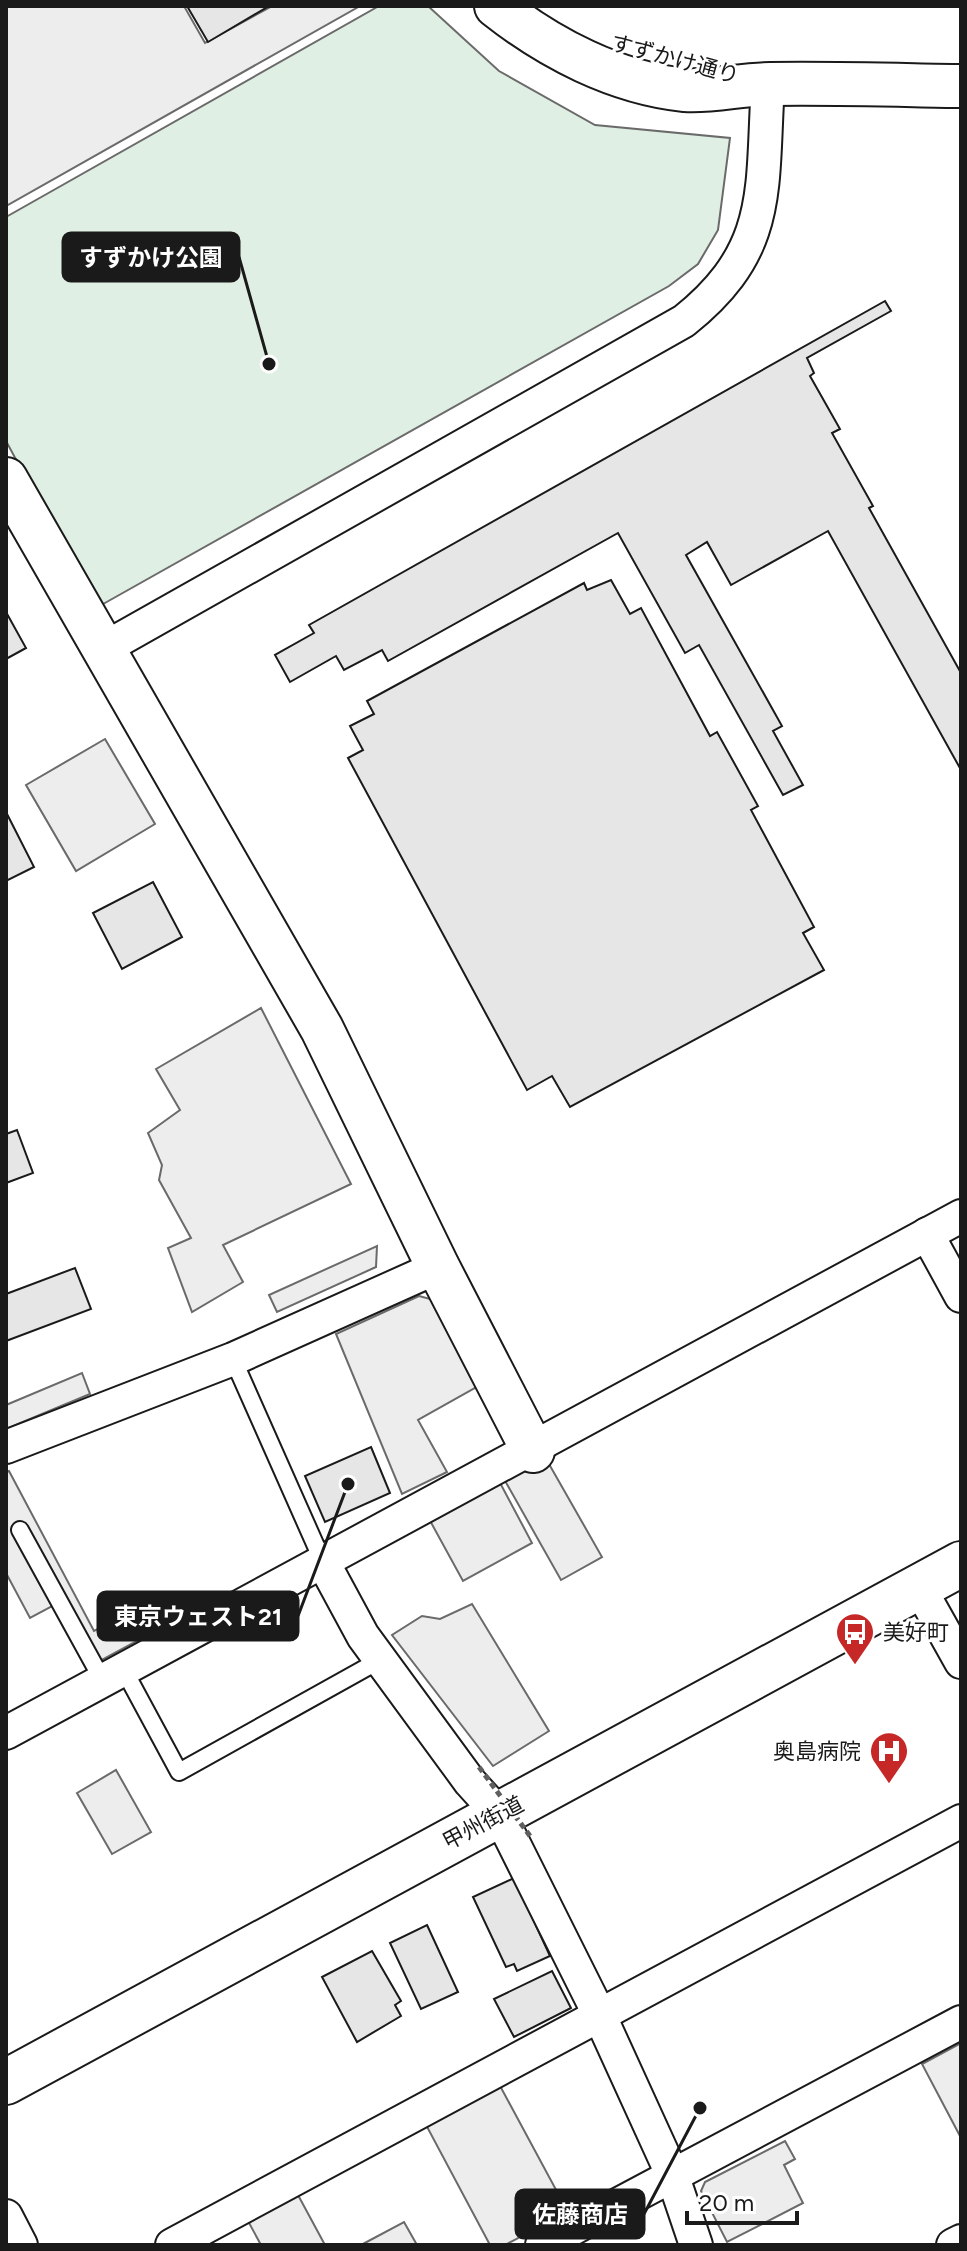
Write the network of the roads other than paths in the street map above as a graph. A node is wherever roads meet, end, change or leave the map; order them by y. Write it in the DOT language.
graph roads {
  1 [pos="496,6"];
  2 [pos="542,6"];
  3 [pos="768,84"];
  4 [pos="961,86"];
  5 [pos="6,479"];
  6 [pos="103,649"];
  7 [pos="961,1216"];
  8 [pos="927,1234"];
  9 [pos="438,1267"];
  10 [pos="961,1296"];
  11 [pos="233,1359"];
  12 [pos="6,1447"];
  13 [pos="533,1451"];
  14 [pos="20,1530"];
  15 [pos="323,1562"];
  16 [pos="961,1564"];
  17 [pos="919,1587"];
  18 [pos="380,1660"];
  19 [pos="961,1662"];
  20 [pos="113,1676"];
  21 [pos="6,1733"];
  22 [pos="961,1821"];
  23 [pos="514,1825"];
  24 [pos="599,2014"];
  25 [pos="961,2022"];
  26 [pos="6,2082"];
  27 [pos="672,2174"];
  28 [pos="6,2216"];
  29 [pos="961,2241"];
  30 [pos="21,2245"];
  31 [pos="172,2245"];
  32 [pos="542,2245"];
  33 [pos="696,2245"];
  34 [pos="953,2245"];
  1 -- 3 [label="street, すずかけ通り"];
  2 -- 3 [label="street, すずかけ通り"];
  3 -- 4 [label="street, すずかけ通り"];
  3 -- 6 [label="street"];
  5 -- 6 [label="street"];
  6 -- 9 [label="street"];
  7 -- 8 [label="street"];
  8 -- 10 [label="street"];
  8 -- 13 [label="street"];
  9 -- 11 [label="street"];
  9 -- 13 [label="street"];
  11 -- 12 [label="street"];
  11 -- 15 [label="lane"];
  13 -- 15 [label="street"];
  14 -- 20 [label="lane"];
  15 -- 18 [label="street"];
  15 -- 20 [label="street"];
  16 -- 17 [label="highway, 甲州街道"];
  17 -- 19 [label="street"];
  17 -- 23 [label="highway, 甲州街道"];
  18 -- 20 [label="lane"];
  18 -- 23 [label="street"];
  20 -- 21 [label="street"];
  22 -- 24 [label="street"];
  23 -- 24 [label="street"];
  23 -- 26 [label="highway, 甲州街道"];
  24 -- 27 [label="street"];
  24 -- 31 [label="street"];
  25 -- 27 [label="street"];
  27 -- 32 [label="street"];
  27 -- 33 [label="street"];
  28 -- 30 [label="street"];
  29 -- 34 [label="street"];
}
